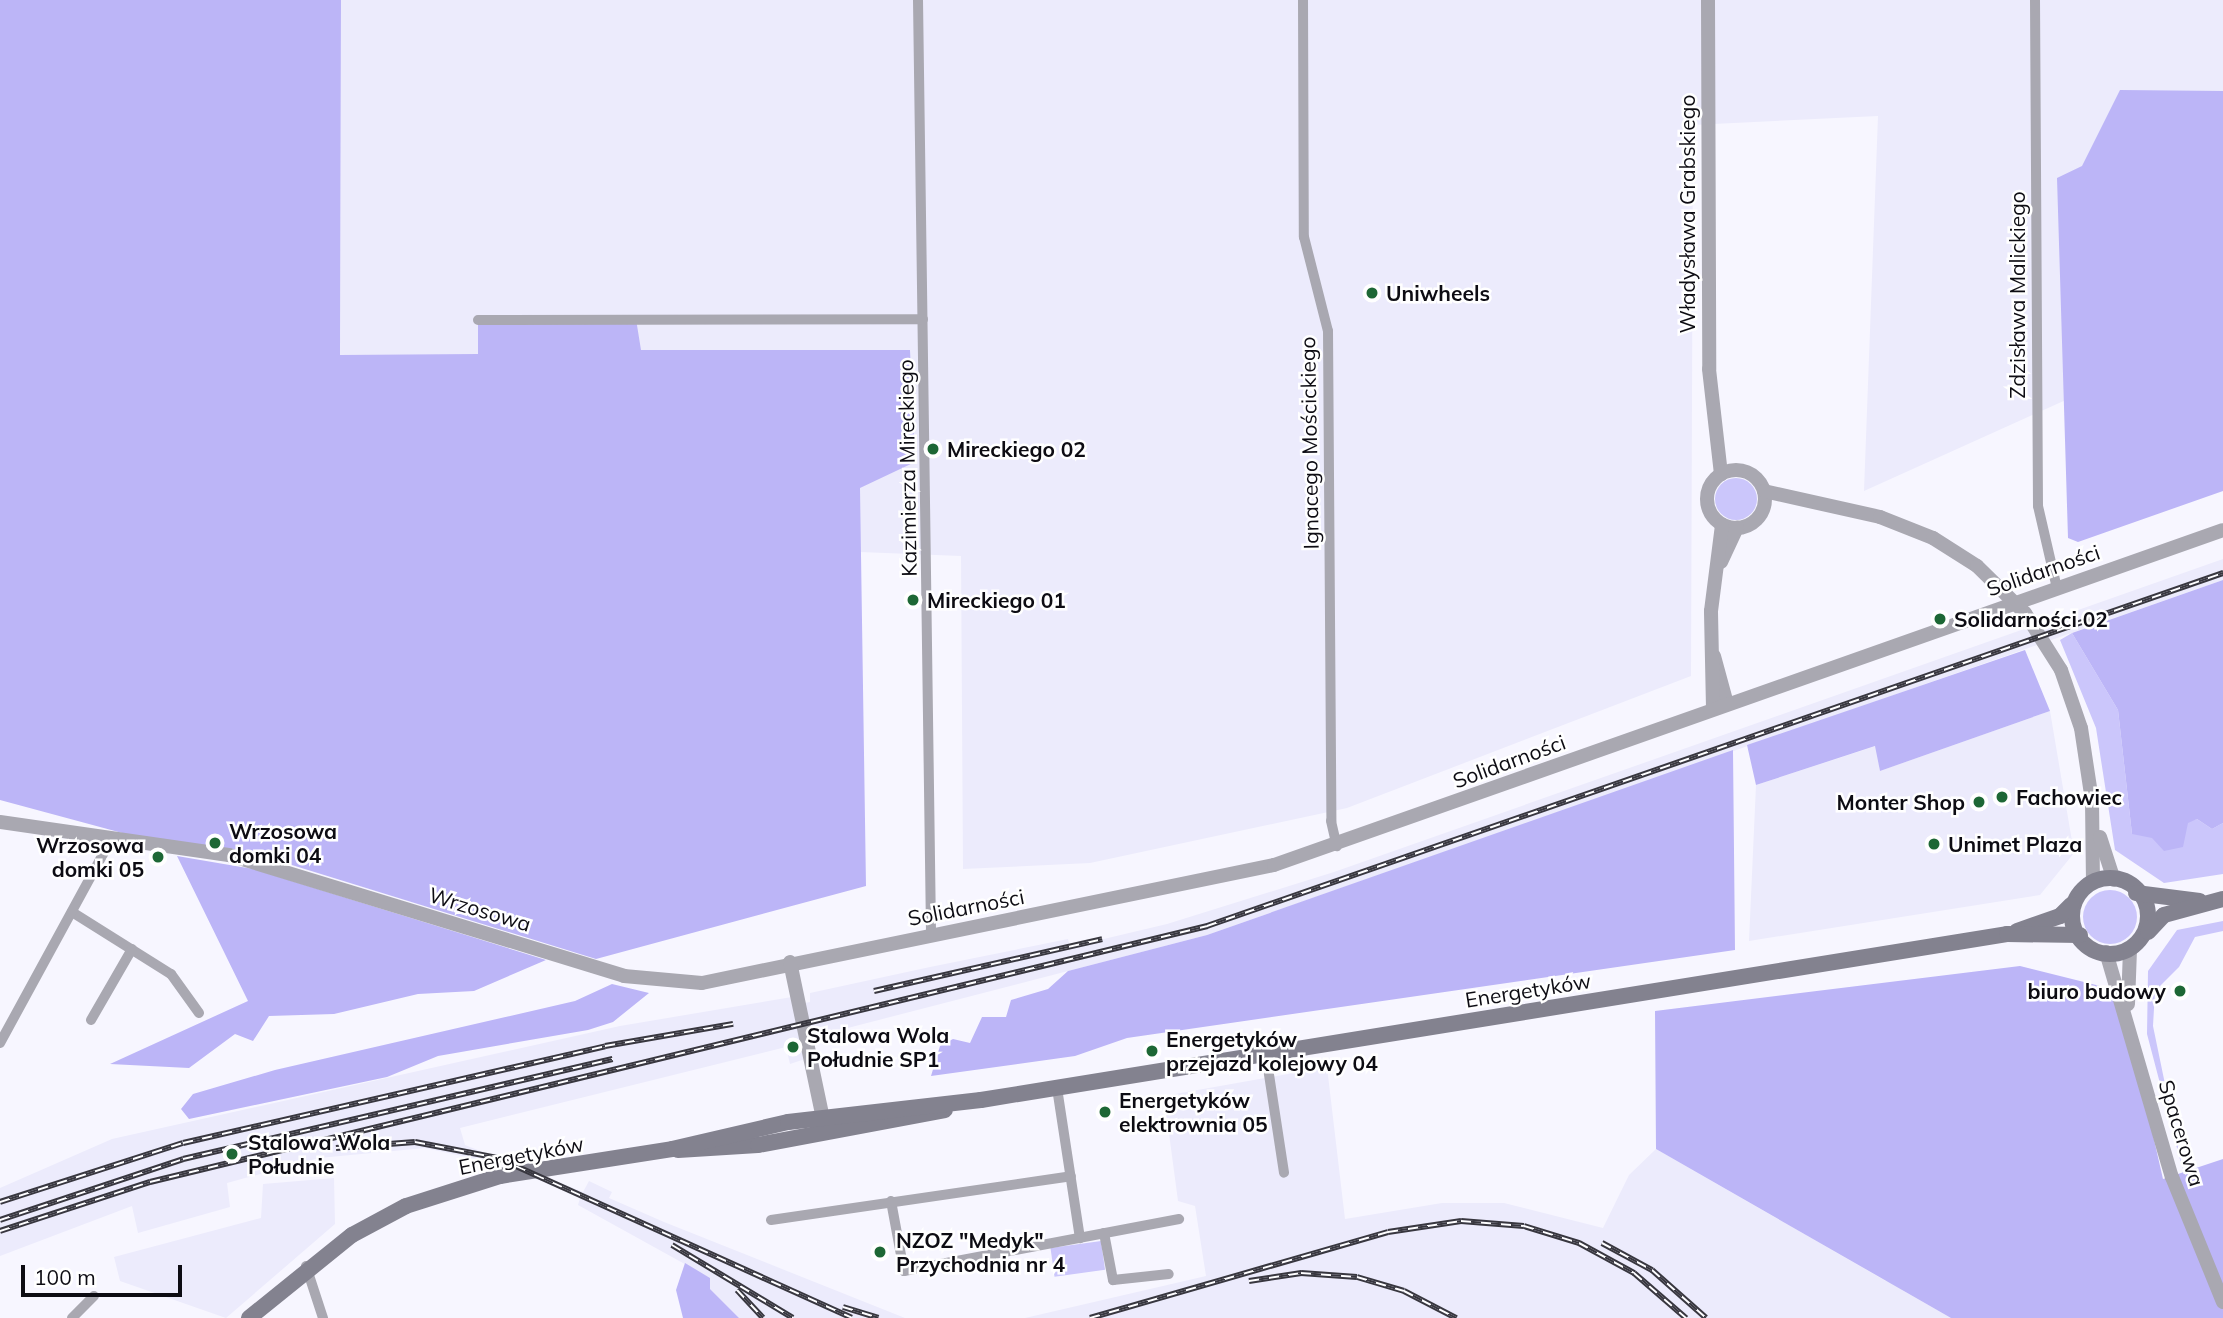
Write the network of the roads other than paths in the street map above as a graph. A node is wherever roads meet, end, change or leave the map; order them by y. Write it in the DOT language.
graph roads {
  1 [pos="918,0"];
  2 [pos="1303,0"];
  3 [pos="1707,0"];
  4 [pos="2035,0"];
  5 [pos="923,319"];
  6 [pos="478,320"];
  7 [pos="1718,428"];
  8 [pos="1735,470"];
  9 [pos="1721,474"];
  10 [pos="1765,491"];
  11 [pos="1821,506"];
  12 [pos="1764,507"];
  13 [pos="1722,525"];
  14 [pos="1737,528"];
  15 [pos="2223,530"];
  16 [pos="1716,572"];
  17 [pos="2057,588"];
  18 [pos="1720,706"];
  19 [pos="2092,801"];
  20 [pos="0,822"];
  21 [pos="112,838"];
  22 [pos="1337,846"];
  23 [pos="2114,880"];
  24 [pos="2093,881"];
  25 [pos="2136,893"];
  26 [pos="2216,900"];
  27 [pos="2071,905"];
  28 [pos="72,912"];
  29 [pos="2148,932"];
  30 [pos="2007,934"];
  31 [pos="931,935"];
  32 [pos="2080,935"];
  33 [pos="132,948"];
  34 [pos="2130,950"];
  35 [pos="2106,952"];
  36 [pos="790,962"];
  37 [pos="2127,1012"];
  38 [pos="199,1013"];
  39 [pos="91,1020"];
  40 [pos="0,1043"];
  41 [pos="1266,1055"];
  42 [pos="1057,1088"];
  43 [pos="981,1100"];
  44 [pos="823,1118"];
  45 [pos="859,1129"];
  46 [pos="779,1142"];
  47 [pos="672,1149"];
  48 [pos="1284,1173"];
  49 [pos="1071,1176"];
  50 [pos="891,1201"];
  51 [pos="1179,1219"];
  52 [pos="771,1220"];
  53 [pos="1104,1233"];
  54 [pos="1080,1238"];
  55 [pos="306,1266"];
  56 [pos="1170,1274"];
  57 [pos="94,1296"];
  58 [pos="2223,1302"];
  59 [pos="72,1318"];
  60 [pos="249,1318"];
  61 [pos="323,1318"];
  1 -- 5 [label="street, Kazimierza Mireckiego"];
  2 -- 22 [label="street, Ignacego Mościckiego"];
  3 -- 7 [label="street, Władysława Grabskiego"];
  4 -- 17 [label="street, Zdzisława Malickiego"];
  5 -- 6 [label="street"];
  5 -- 31 [label="street, Kazimierza Mireckiego"];
  7 -- 8 [label="street, Władysława Grabskiego"];
  7 -- 9 [label="street, Władysława Grabskiego"];
  8 -- 9 [label="street"];
  8 -- 10 [label="street"];
  9 -- 13 [label="street"];
  10 -- 11 [label="street"];
  10 -- 12 [label="street"];
  11 -- 12 [label="street"];
  11 -- 19 [label="street"];
  12 -- 14 [label="street"];
  13 -- 14 [label="street"];
  13 -- 16 [label="street"];
  14 -- 16 [label="street"];
  15 -- 17 [label="street, Solidarności"];
  16 -- 18 [label="street"];
  17 -- 18 [label="street, Solidarności"];
  18 -- 22 [label="street, Solidarności"];
  19 -- 23 [label="street"];
  19 -- 24 [label="street"];
  20 -- 21 [label="street, Wrzosowa"];
  21 -- 28 [label="street"];
  21 -- 36 [label="street, Wrzosowa"];
  22 -- 31 [label="street, Solidarności"];
  23 -- 24 [label="main road"];
  23 -- 25 [label="main road"];
  24 -- 27 [label="main road"];
  25 -- 26 [label="main road"];
  25 -- 29 [label="main road"];
  26 -- 29 [label="main road"];
  27 -- 30 [label="main road, Energetyków"];
  27 -- 32 [label="main road"];
  28 -- 33 [label="street"];
  28 -- 40 [label="street"];
  29 -- 34 [label="main road"];
  30 -- 32 [label="main road, Energetyków"];
  30 -- 41 [label="main road, Energetyków"];
  31 -- 36 [label="street, Solidarności"];
  32 -- 35 [label="main road"];
  33 -- 38 [label="street"];
  33 -- 39 [label="street"];
  34 -- 35 [label="main road"];
  34 -- 37 [label="street, Spacerowa"];
  35 -- 37 [label="street, Spacerowa"];
  36 -- 44 [label="street"];
  37 -- 58 [label="street, Spacerowa"];
  41 -- 42 [label="main road, Energetyków"];
  41 -- 48 [label="street"];
  42 -- 43 [label="main road, Energetyków"];
  42 -- 49 [label="street"];
  43 -- 44 [label="main road, Energetyków"];
  43 -- 45 [label="main road, Energetyków"];
  44 -- 45 [label="street"];
  44 -- 46 [label="street"];
  44 -- 47 [label="main road, Energetyków"];
  45 -- 46 [label="main road, Energetyków"];
  46 -- 47 [label="main road, Energetyków"];
  47 -- 55 [label="main road, Energetyków"];
  49 -- 50 [label="street"];
  49 -- 54 [label="street"];
  50 -- 52 [label="street"];
  50 -- 54 [label="street"];
  51 -- 53 [label="street"];
  53 -- 54 [label="street"];
  53 -- 56 [label="street"];
  55 -- 60 [label="main road, Energetyków"];
  55 -- 61 [label="street"];
  57 -- 59 [label="street"];
}
